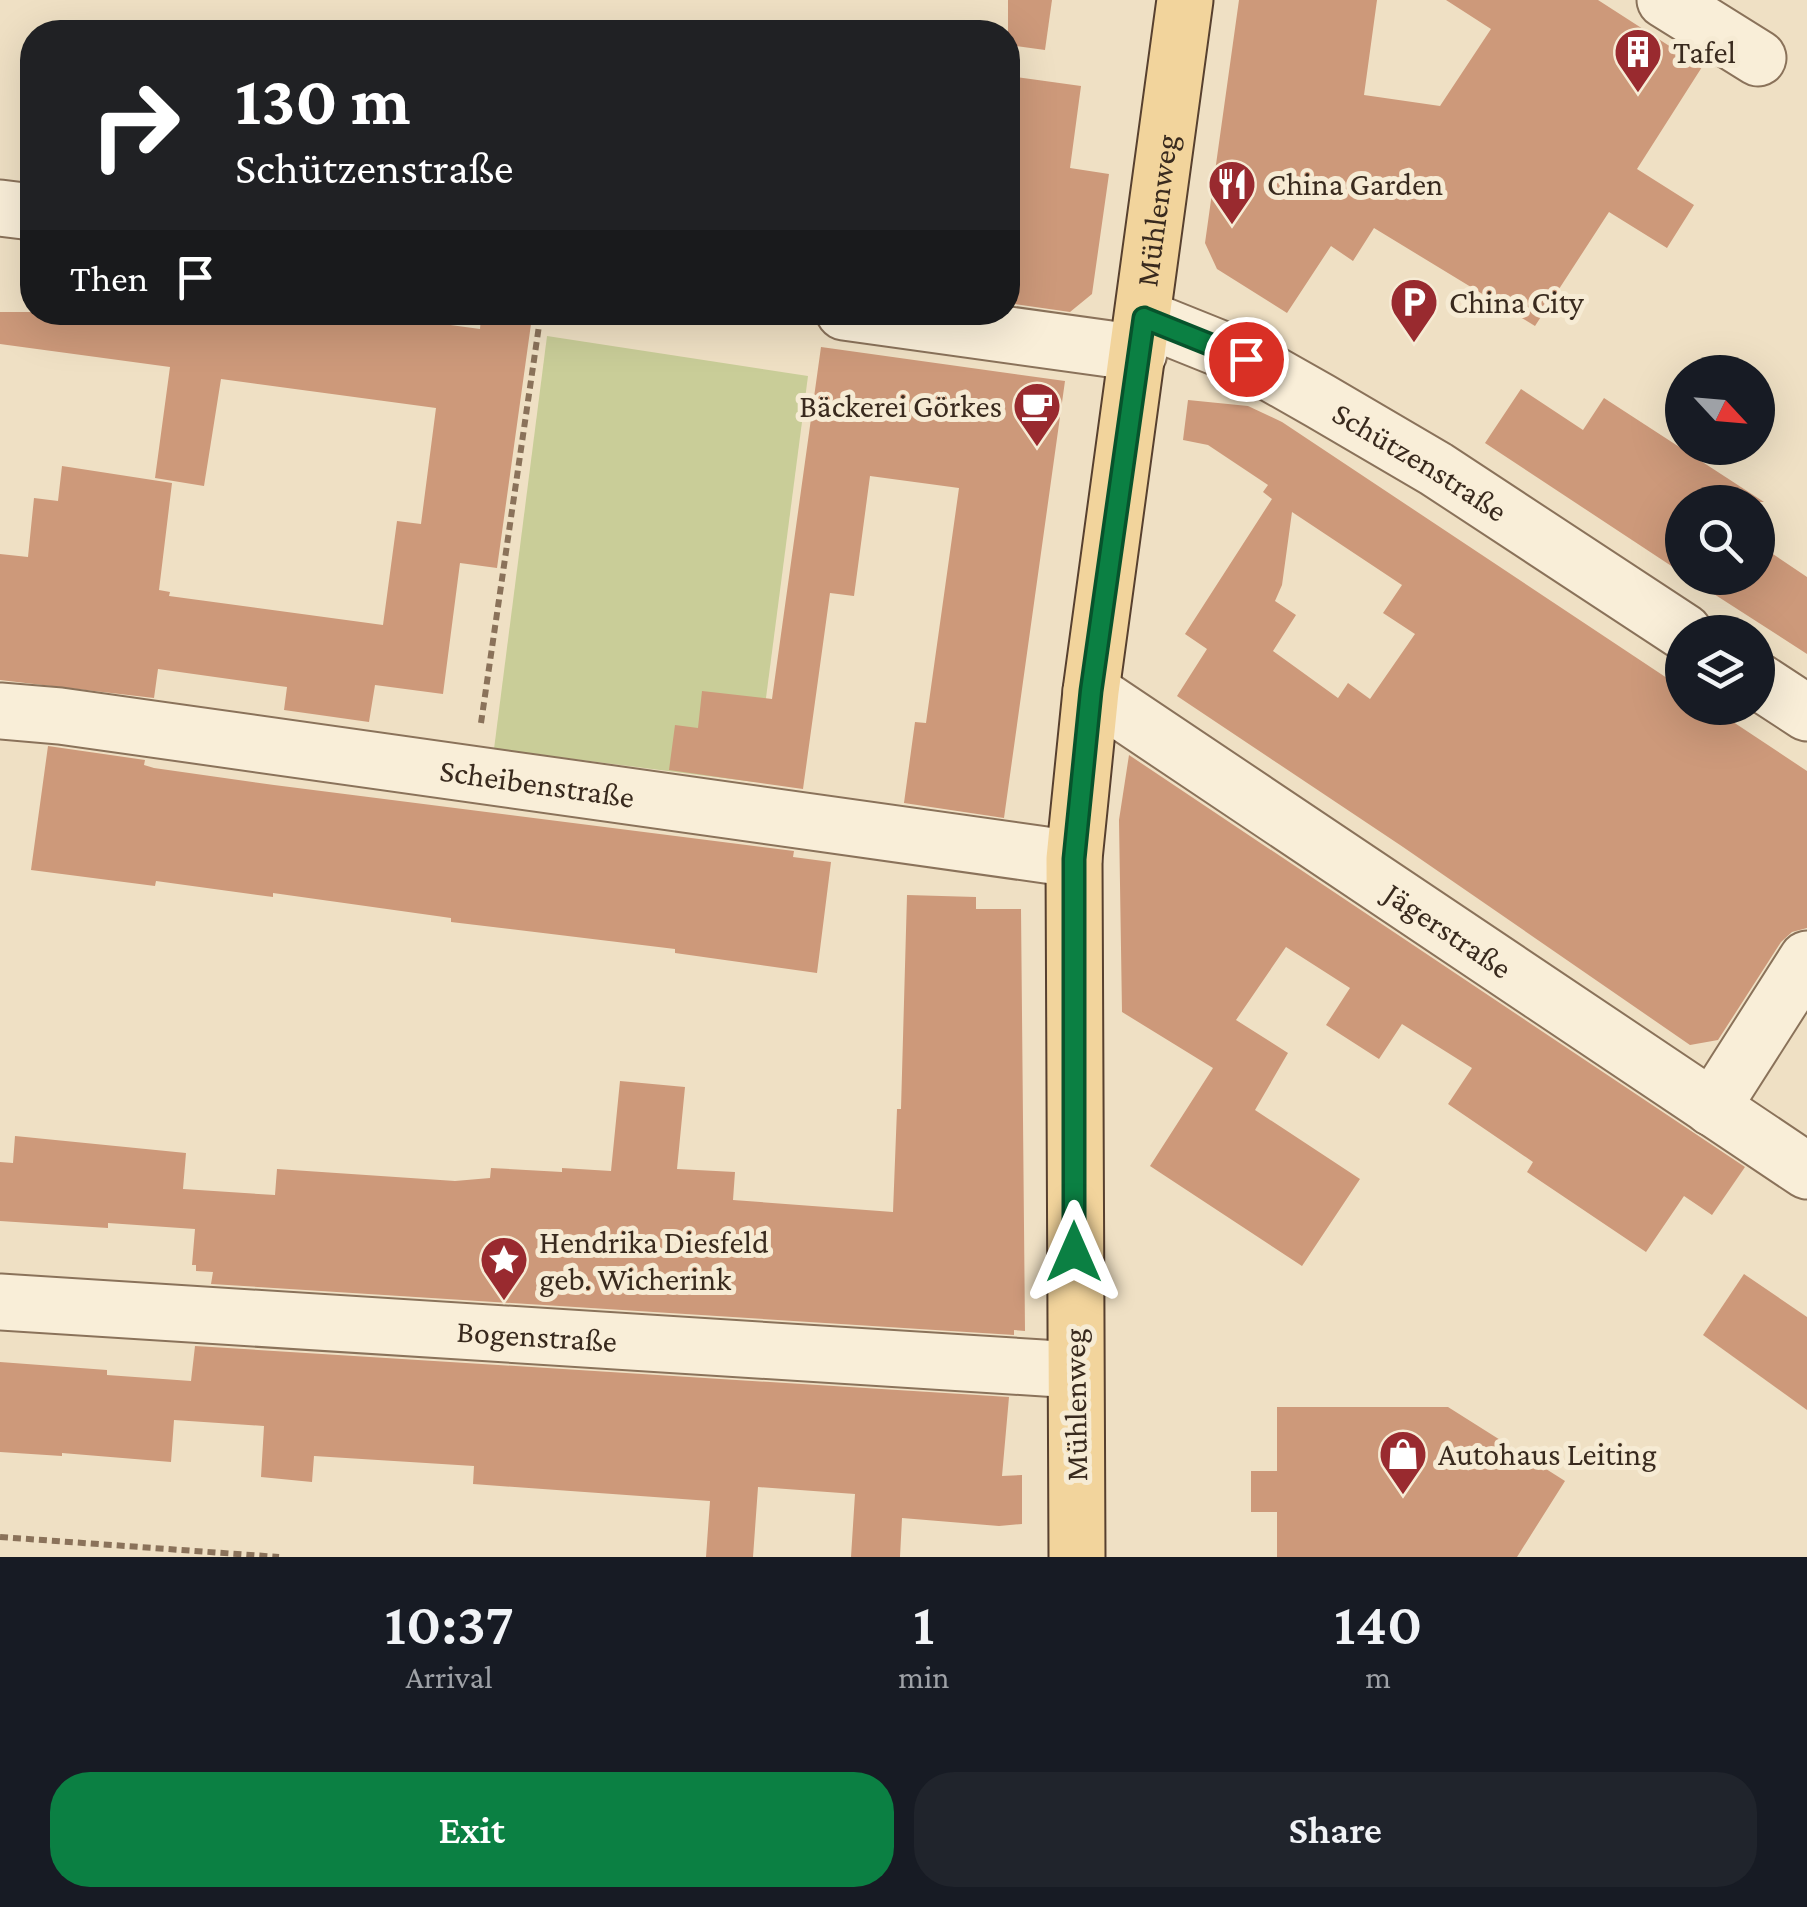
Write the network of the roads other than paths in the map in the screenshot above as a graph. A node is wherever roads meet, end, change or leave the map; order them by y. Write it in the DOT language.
graph roads {
  1 [pos="1185,0"];
  2 [pos="1665,0"];
  3 [pos="1758,58"];
  4 [pos="1012,325"];
  5 [pos="1141,335"];
  6 [pos="1665,620"];
  7 [pos="1091,691"];
  8 [pos="1775,691"];
  9 [pos="0,711"];
  10 [pos="1807,713"];
  11 [pos="1074,859"];
  12 [pos="1807,959"];
  13 [pos="1712,1108"];
  14 [pos="1807,1170"];
  15 [pos="0,1302"];
  16 [pos="1074,1370"];
  17 [pos="1077,1557"];
  1 -- 5 [label="main road, Mühlenweg"];
  2 -- 3 [label="street"];
  4 -- 5 [label="street, Schützenstraße"];
  5 -- 6 [label="street, Schützenstraße"];
  5 -- 7 [label="main road, Mühlenweg"];
  7 -- 11 [label="main road, Mühlenweg"];
  7 -- 13 [label="street, Jägerstraße"];
  8 -- 10 [label="street"];
  9 -- 11 [label="street, Scheibenstraße"];
  11 -- 16 [label="main road, Mühlenweg"];
  12 -- 13 [label="street"];
  13 -- 14 [label="street, Jägerstraße"];
  15 -- 16 [label="street, Bogenstraße"];
  16 -- 17 [label="main road, Mühlenweg"];
}
